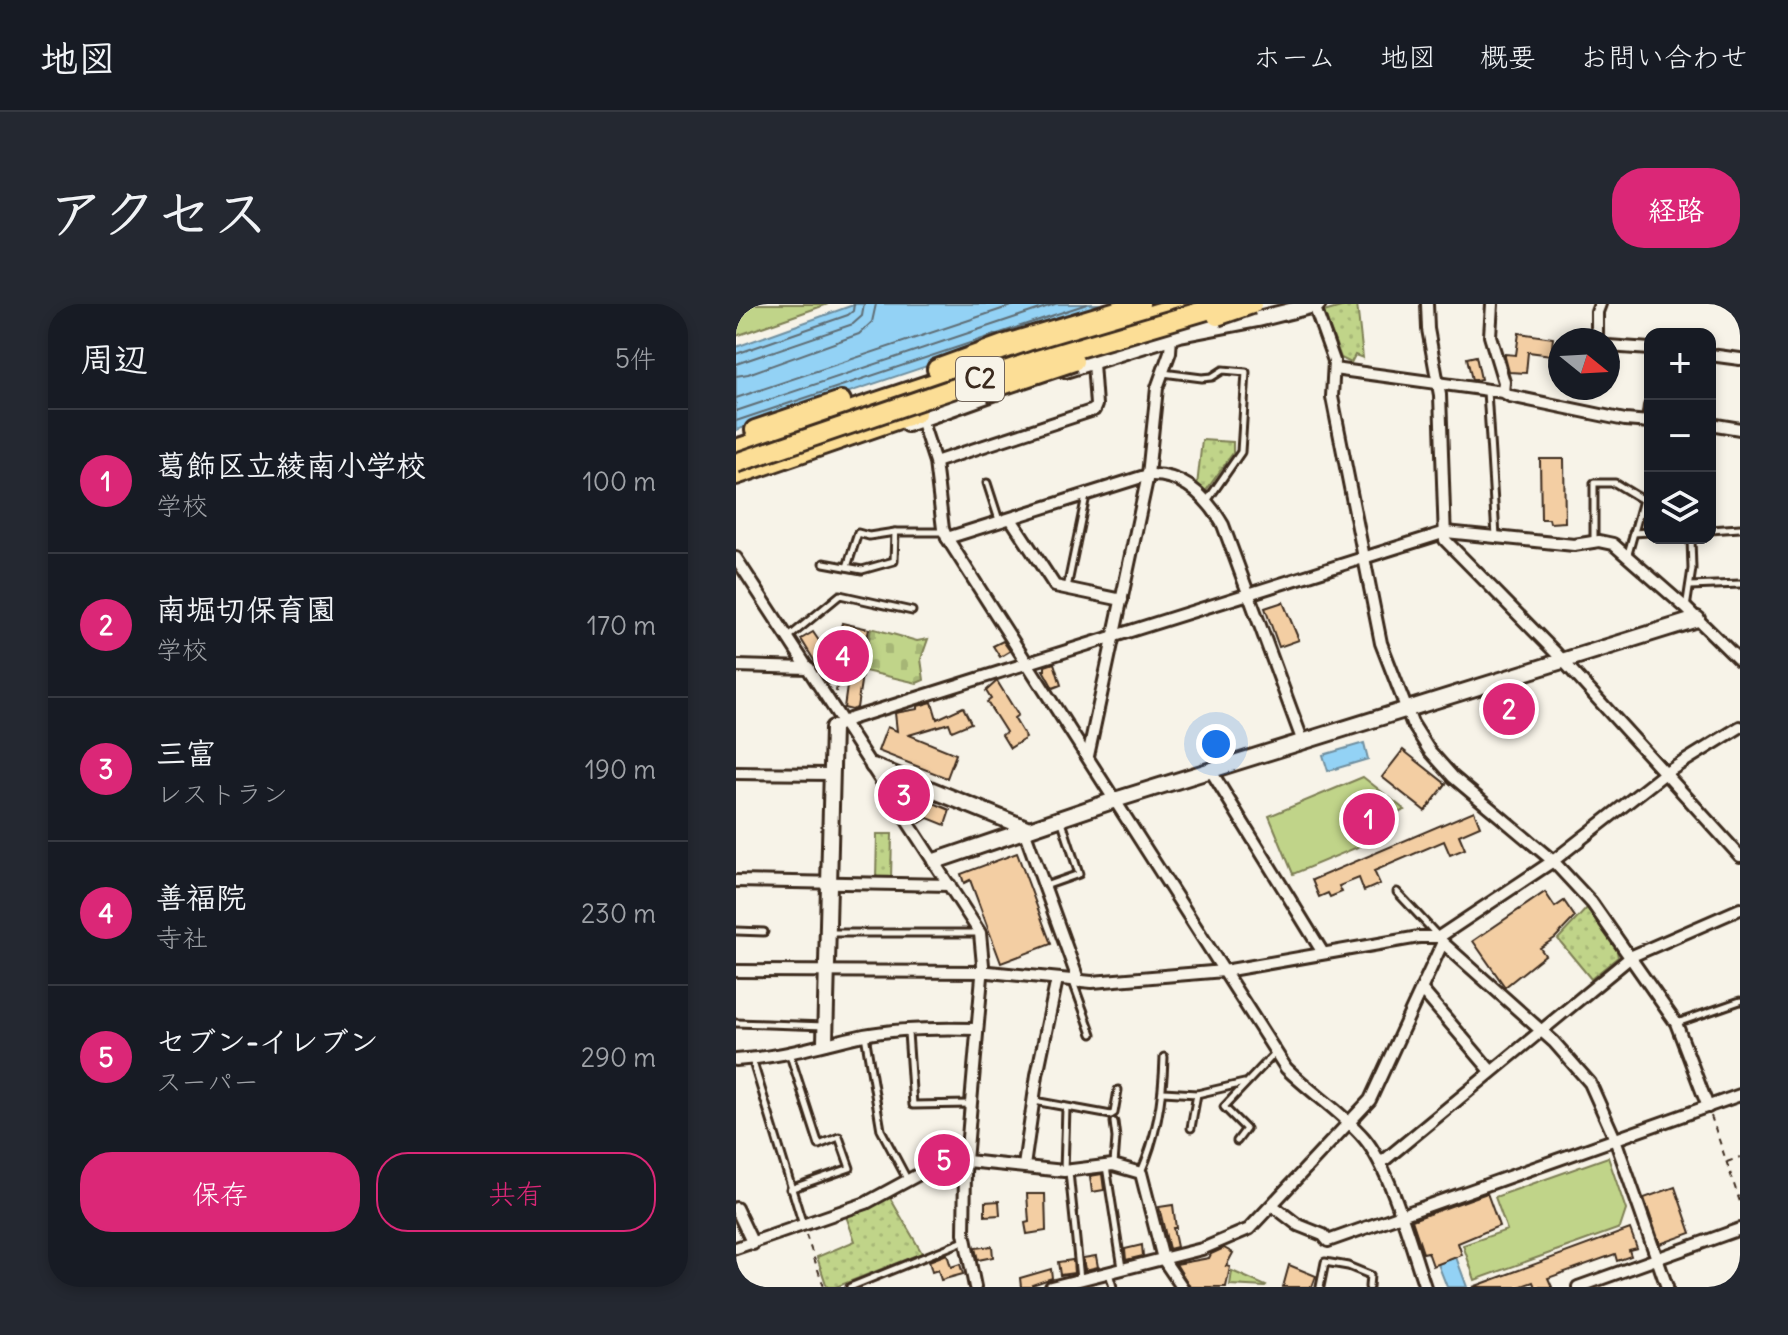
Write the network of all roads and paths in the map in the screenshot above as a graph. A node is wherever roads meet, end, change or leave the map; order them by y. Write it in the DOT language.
graph roads {
  1 [pos="752,304"];
  2 [pos="1140,304"];
  3 [pos="1186,304"];
  4 [pos="1227,304"];
  5 [pos="1252,304"];
  6 [pos="1316,304"];
  7 [pos="1427,304"];
  8 [pos="1492,304"];
  9 [pos="1600,304"];
  10 [pos="736,310"];
  11 [pos="1597,328"];
  12 [pos="1171,337"];
  13 [pos="1620,347"];
  14 [pos="1644,349"];
  15 [pos="1716,356"];
  16 [pos="1740,359"];
  17 [pos="1093,363"];
  18 [pos="1334,369"];
  19 [pos="1162,373"];
  20 [pos="1033,379"];
  21 [pos="1439,385"];
  22 [pos="1487,390"];
  23 [pos="1503,392"];
  24 [pos="921,419"];
  25 [pos="1644,422"];
  26 [pos="1716,425"];
  27 [pos="1740,429"];
  28 [pos="736,437"];
  29 [pos="736,449"];
  30 [pos="736,461"];
  31 [pos="935,462"];
  32 [pos="736,475"];
  33 [pos="1148,475"];
  34 [pos="736,483"];
  35 [pos="987,483"];
  36 [pos="1087,495"];
  37 [pos="1643,500"];
  38 [pos="1207,501"];
  39 [pos="1011,519"];
  40 [pos="999,521"];
  41 [pos="1740,528"];
  42 [pos="1716,530"];
  43 [pos="895,532"];
  44 [pos="1446,532"];
  45 [pos="1644,532"];
  46 [pos="1633,533"];
  47 [pos="946,535"];
  48 [pos="1496,536"];
  49 [pos="1594,542"];
  50 [pos="1691,544"];
  51 [pos="1627,555"];
  52 [pos="1366,557"];
  53 [pos="736,558"];
  54 [pos="824,563"];
  55 [pos="847,567"];
  56 [pos="1740,584"];
  57 [pos="1690,586"];
  58 [pos="1067,589"];
  59 [pos="1247,596"];
  60 [pos="1122,600"];
  61 [pos="912,611"];
  62 [pos="1692,614"];
  63 [pos="1114,636"];
  64 [pos="789,637"];
  65 [pos="1563,661"];
  66 [pos="1740,661"];
  67 [pos="1027,665"];
  68 [pos="736,666"];
  69 [pos="809,668"];
  70 [pos="839,669"];
  71 [pos="836,697"];
  72 [pos="1406,710"];
  73 [pos="838,724"];
  74 [pos="1740,727"];
  75 [pos="1303,742"];
  76 [pos="1088,756"];
  77 [pos="873,766"];
  78 [pos="1211,771"];
  79 [pos="736,773"];
  80 [pos="831,774"];
  81 [pos="1664,774"];
  82 [pos="1115,800"];
  83 [pos="1061,818"];
  84 [pos="1026,829"];
  85 [pos="1739,854"];
  86 [pos="935,861"];
  87 [pos="1553,861"];
  88 [pos="736,881"];
  89 [pos="829,883"];
  90 [pos="950,885"];
  91 [pos="1045,887"];
  92 [pos="1397,892"];
  93 [pos="1740,909"];
  94 [pos="736,931"];
  95 [pos="764,932"];
  96 [pos="827,933"];
  97 [pos="980,933"];
  98 [pos="1441,940"];
  99 [pos="1323,953"];
  100 [pos="1632,956"];
  101 [pos="736,971"];
  102 [pos="1224,971"];
  103 [pos="827,973"];
  104 [pos="982,973"];
  105 [pos="1057,979"];
  106 [pos="1076,982"];
  107 [pos="1422,990"];
  108 [pos="1740,1001"];
  109 [pos="736,1023"];
  110 [pos="1676,1023"];
  111 [pos="826,1026"];
  112 [pos="976,1029"];
  113 [pos="1540,1030"];
  114 [pos="908,1031"];
  115 [pos="1092,1034"];
  116 [pos="865,1035"];
  117 [pos="825,1043"];
  118 [pos="1276,1052"];
  119 [pos="790,1055"];
  120 [pos="1164,1057"];
  121 [pos="752,1059"];
  122 [pos="736,1060"];
  123 [pos="1491,1071"];
  124 [pos="1247,1083"];
  125 [pos="1118,1090"];
  126 [pos="1163,1092"];
  127 [pos="1197,1094"];
  128 [pos="1740,1095"];
  129 [pos="1034,1101"];
  130 [pos="971,1104"];
  131 [pos="1708,1107"];
  132 [pos="1066,1108"];
  133 [pos="1114,1122"];
  134 [pos="1349,1122"];
  135 [pos="1191,1128"];
  136 [pos="1615,1139"];
  137 [pos="1237,1141"];
  138 [pos="1740,1157"];
  139 [pos="1725,1162"];
  140 [pos="1381,1163"];
  141 [pos="966,1166"];
  142 [pos="1024,1166"];
  143 [pos="1110,1166"];
  144 [pos="1066,1171"];
  145 [pos="1141,1173"];
  146 [pos="908,1180"];
  147 [pos="790,1189"];
  148 [pos="1740,1202"];
  149 [pos="1272,1205"];
  150 [pos="736,1208"];
  151 [pos="1400,1216"];
  152 [pos="804,1226"];
  153 [pos="1740,1229"];
  154 [pos="964,1241"];
  155 [pos="753,1244"];
  156 [pos="736,1248"];
  157 [pos="1163,1259"];
  158 [pos="1657,1259"];
  159 [pos="1122,1268"];
  160 [pos="1109,1272"];
  161 [pos="1080,1279"];
  162 [pos="824,1287"];
  163 [pos="850,1287"];
  164 [pos="975,1287"];
  165 [pos="1051,1287"];
  166 [pos="1113,1287"];
  167 [pos="1182,1287"];
  168 [pos="1320,1287"];
  169 [pos="1369,1287"];
  170 [pos="1425,1287"];
  171 [pos="1578,1287"];
  172 [pos="1667,1287"];
  1 -- 10 [label="path"];
  2 -- 28 [label="highway, C2"];
  3 -- 29 [label="highway"];
  4 -- 30 [label="highway, C2, bridge"];
  5 -- 32 [label="highway, bridge"];
  6 -- 12 [label="street"];
  6 -- 18 [label="street"];
  7 -- 21 [label="street"];
  8 -- 23 [label="street"];
  9 -- 11 [label="street"];
  12 -- 17 [label="street"];
  12 -- 19 [label="street"];
  13 -- 14 [label="street"];
  15 -- 16 [label="street"];
  17 -- 20 [label="street"];
  17 -- 31 [label="street"];
  18 -- 21 [label="street"];
  18 -- 52 [label="street"];
  19 -- 33 [label="street"];
  19 -- 38 [label="lane"];
  20 -- 24 [label="street"];
  20 -- 30 [label="street"];
  21 -- 22 [label="street"];
  21 -- 44 [label="street"];
  22 -- 23 [label="street"];
  22 -- 48 [label="lane"];
  23 -- 25 [label="street"];
  24 -- 31 [label="street"];
  24 -- 34 [label="street"];
  26 -- 27 [label="street"];
  31 -- 47 [label="street"];
  33 -- 36 [label="street"];
  33 -- 38 [label="street"];
  33 -- 60 [label="street"];
  35 -- 40 [label="lane"];
  36 -- 39 [label="street"];
  36 -- 58 [label="lane"];
  37 -- 46 [label="lane"];
  37 -- 49 [label="lane"];
  38 -- 59 [label="street"];
  39 -- 40 [label="street"];
  39 -- 58 [label="street"];
  40 -- 47 [label="street"];
  41 -- 42 [label="lane"];
  43 -- 47 [label="lane"];
  43 -- 55 [label="lane"];
  43 -- 55 [label="lane"];
  44 -- 48 [label="street"];
  44 -- 52 [label="street"];
  44 -- 65 [label="street"];
  45 -- 46 [label="lane"];
  46 -- 51 [label="lane"];
  47 -- 67 [label="street"];
  48 -- 49 [label="street"];
  49 -- 51 [label="street"];
  50 -- 57 [label="lane"];
  51 -- 62 [label="street"];
  52 -- 59 [label="street"];
  52 -- 72 [label="street"];
  53 -- 64 [label="street"];
  54 -- 55 [label="lane"];
  56 -- 57 [label="lane"];
  57 -- 62 [label="lane"];
  58 -- 60 [label="street"];
  59 -- 63 [label="street"];
  59 -- 75 [label="street"];
  60 -- 63 [label="street"];
  61 -- 64 [label="lane"];
  62 -- 65 [label="street"];
  62 -- 66 [label="street"];
  63 -- 67 [label="street"];
  63 -- 76 [label="street"];
  64 -- 69 [label="street"];
  65 -- 72 [label="street"];
  65 -- 81 [label="street"];
  67 -- 73 [label="street"];
  67 -- 76 [label="street"];
  68 -- 69 [label="street"];
  69 -- 73 [label="street"];
  70 -- 71 [label="path"];
  72 -- 75 [label="street"];
  72 -- 87 [label="street"];
  73 -- 77 [label="street"];
  73 -- 80 [label="street"];
  74 -- 81 [label="street"];
  75 -- 78 [label="street"];
  76 -- 82 [label="street"];
  77 -- 84 [label="street"];
  77 -- 86 [label="street"];
  78 -- 82 [label="street"];
  78 -- 99 [label="street"];
  79 -- 80 [label="street"];
  80 -- 89 [label="street"];
  81 -- 85 [label="street"];
  81 -- 87 [label="street"];
  82 -- 83 [label="street"];
  82 -- 102 [label="street"];
  83 -- 84 [label="street"];
  83 -- 91 [label="lane"];
  84 -- 86 [label="street"];
  84 -- 91 [label="street"];
  86 -- 90 [label="street"];
  87 -- 98 [label="street"];
  87 -- 100 [label="street"];
  88 -- 89 [label="street"];
  89 -- 90 [label="street"];
  89 -- 96 [label="street"];
  90 -- 97 [label="street"];
  91 -- 106 [label="street"];
  92 -- 98 [label="lane"];
  93 -- 100 [label="street"];
  94 -- 95 [label="lane"];
  96 -- 97 [label="lane"];
  96 -- 103 [label="street"];
  97 -- 104 [label="street"];
  98 -- 99 [label="street"];
  98 -- 107 [label="street"];
  98 -- 113 [label="street"];
  99 -- 102 [label="street"];
  100 -- 110 [label="street"];
  100 -- 113 [label="street"];
  101 -- 103 [label="street"];
  102 -- 106 [label="street"];
  102 -- 118 [label="street"];
  103 -- 104 [label="street"];
  103 -- 111 [label="street"];
  104 -- 105 [label="street"];
  104 -- 112 [label="street"];
  105 -- 106 [label="street"];
  105 -- 129 [label="street"];
  106 -- 115 [label="lane"];
  107 -- 123 [label="street"];
  107 -- 134 [label="street"];
  108 -- 110 [label="lane"];
  109 -- 111 [label="lane"];
  110 -- 131 [label="street"];
  111 -- 117 [label="street"];
  112 -- 114 [label="street"];
  112 -- 130 [label="street"];
  113 -- 123 [label="street"];
  113 -- 136 [label="street"];
  114 -- 116 [label="street"];
  114 -- 130 [label="lane"];
  116 -- 117 [label="street"];
  116 -- 146 [label="lane"];
  117 -- 119 [label="street"];
  118 -- 124 [label="lane"];
  118 -- 134 [label="street"];
  119 -- 121 [label="street"];
  119 -- 147 [label="lane"];
  120 -- 126 [label="lane"];
  121 -- 122 [label="street"];
  121 -- 147 [label="lane"];
  123 -- 140 [label="street"];
  124 -- 127 [label="lane"];
  124 -- 137 [label="lane"];
  125 -- 132 [label="lane"];
  126 -- 127 [label="lane"];
  126 -- 145 [label="lane"];
  127 -- 135 [label="lane"];
  128 -- 131 [label="street"];
  129 -- 132 [label="lane"];
  129 -- 142 [label="street"];
  130 -- 141 [label="street"];
  131 -- 136 [label="street"];
  131 -- 139 [label="path"];
  132 -- 144 [label="lane"];
  133 -- 143 [label="lane"];
  134 -- 140 [label="street"];
  134 -- 149 [label="street"];
  136 -- 151 [label="street"];
  136 -- 158 [label="street"];
  138 -- 139 [label="path"];
  139 -- 148 [label="path"];
  140 -- 151 [label="street"];
  141 -- 142 [label="street"];
  141 -- 146 [label="street"];
  141 -- 154 [label="street"];
  142 -- 144 [label="street"];
  143 -- 144 [label="street"];
  143 -- 145 [label="street"];
  143 -- 159 [label="lane"];
  144 -- 161 [label="lane"];
  145 -- 157 [label="street"];
  146 -- 152 [label="street"];
  147 -- 152 [label="lane"];
  149 -- 151 [label="street"];
  149 -- 157 [label="street"];
  150 -- 155 [label="street"];
  151 -- 170 [label="street"];
  152 -- 155 [label="street"];
  152 -- 162 [label="path"];
  153 -- 158 [label="street"];
  154 -- 163 [label="lane"];
  154 -- 164 [label="street"];
  155 -- 156 [label="street"];
  157 -- 159 [label="street"];
  157 -- 167 [label="street"];
  158 -- 171 [label="street"];
  158 -- 172 [label="street"];
  159 -- 160 [label="street"];
  160 -- 161 [label="street"];
  160 -- 166 [label="lane"];
  161 -- 165 [label="street"];
  168 -- 169 [label="lane"];
}
